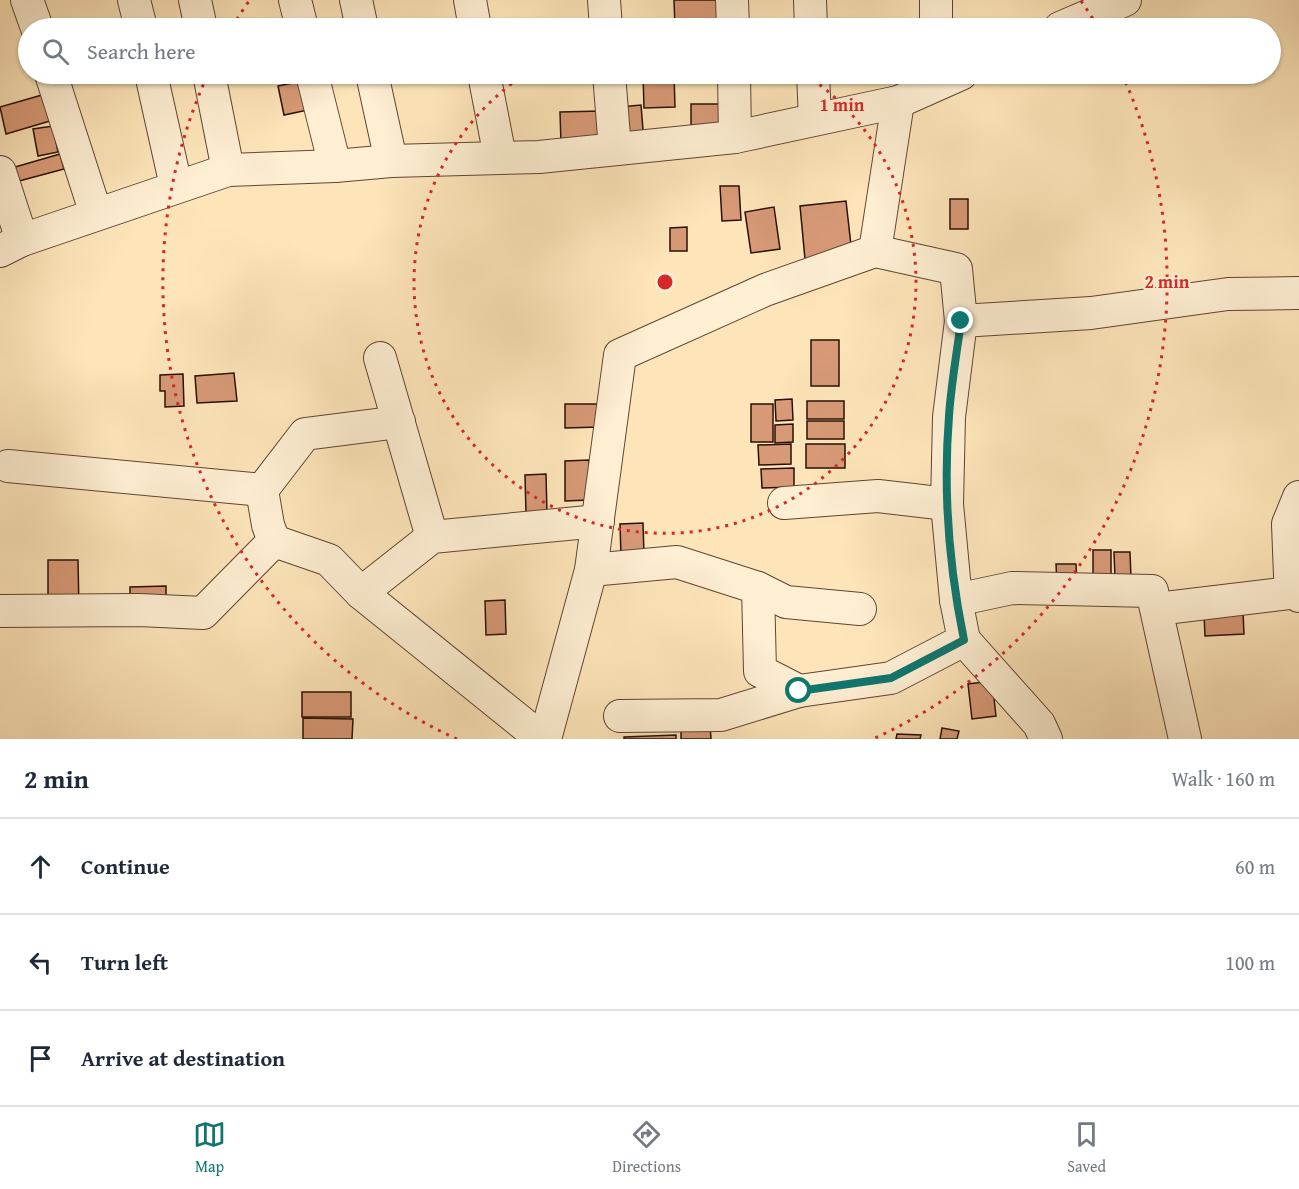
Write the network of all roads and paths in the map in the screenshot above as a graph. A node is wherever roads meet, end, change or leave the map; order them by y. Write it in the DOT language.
graph roads {
  1 [pos="27,0"];
  2 [pos="134,0"];
  3 [pos="195,0"];
  4 [pos="295,0"];
  5 [pos="356,0"];
  6 [pos="470,0"];
  7 [pos="604,0"];
  8 [pos="732,0"];
  9 [pos="810,0"];
  10 [pos="936,0"];
  11 [pos="1125,0"];
  12 [pos="33,18"];
  13 [pos="138,18"];
  14 [pos="199,18"];
  15 [pos="300,18"];
  16 [pos="360,18"];
  17 [pos="473,18"];
  18 [pos="605,18"];
  19 [pos="733,18"];
  20 [pos="811,18"];
  21 [pos="936,18"];
  22 [pos="1083,18"];
  23 [pos="54,84"];
  24 [pos="153,84"];
  25 [pos="211,84"];
  26 [pos="314,84"];
  27 [pos="374,84"];
  28 [pos="486,84"];
  29 [pos="610,84"];
  30 [pos="734,84"];
  31 [pos="813,84"];
  32 [pos="931,84"];
  33 [pos="898,102"];
  34 [pos="815,119"];
  35 [pos="735,137"];
  36 [pos="615,149"];
  37 [pos="500,157"];
  38 [pos="391,161"];
  39 [pos="335,166"];
  40 [pos="228,170"];
  41 [pos="0,172"];
  42 [pos="176,186"];
  43 [pos="96,214"];
  44 [pos="11,245"];
  45 [pos="875,251"];
  46 [pos="1299,292"];
  47 [pos="961,321"];
  48 [pos="380,358"];
  49 [pos="399,422"];
  50 [pos="8,466"];
  51 [pos="262,490"];
  52 [pos="1299,497"];
  53 [pos="784,503"];
  54 [pos="947,504"];
  55 [pos="598,521"];
  56 [pos="432,537"];
  57 [pos="274,541"];
  58 [pos="591,570"];
  59 [pos="758,588"];
  60 [pos="361,593"];
  61 [pos="1298,594"];
  62 [pos="956,600"];
  63 [pos="860,609"];
  64 [pos="1156,609"];
  65 [pos="0,611"];
  66 [pos="964,640"];
  67 [pos="799,691"];
  68 [pos="620,716"];
  69 [pos="543,739"];
  70 [pos="1046,739"];
  71 [pos="1185,739"];
  1 -- 12 [label="street"];
  2 -- 13 [label="street"];
  3 -- 14 [label="street"];
  4 -- 15 [label="street"];
  5 -- 16 [label="street"];
  6 -- 17 [label="street"];
  7 -- 18 [label="street"];
  8 -- 19 [label="street"];
  9 -- 20 [label="street"];
  10 -- 21 [label="street"];
  11 -- 22 [label="street"];
  23 -- 43 [label="street"];
  24 -- 42 [label="street"];
  25 -- 40 [label="street"];
  26 -- 39 [label="street"];
  27 -- 38 [label="street"];
  28 -- 37 [label="street"];
  29 -- 36 [label="street"];
  30 -- 35 [label="street"];
  31 -- 34 [label="street"];
  32 -- 33 [label="street"];
  33 -- 34 [label="street"];
  33 -- 45 [label="street"];
  34 -- 35 [label="street"];
  35 -- 36 [label="street"];
  36 -- 37 [label="street"];
  37 -- 38 [label="street"];
  38 -- 39 [label="street"];
  39 -- 40 [label="street"];
  40 -- 42 [label="street"];
  41 -- 44 [label="street"];
  42 -- 43 [label="street"];
  43 -- 44 [label="street"];
  45 -- 47 [label="street"];
  45 -- 55 [label="street"];
  46 -- 47 [label="street"];
  47 -- 54 [label="street"];
  48 -- 49 [label="street"];
  49 -- 51 [label="street"];
  49 -- 56 [label="street"];
  50 -- 51 [label="street"];
  51 -- 57 [label="street"];
  52 -- 61 [label="street"];
  53 -- 54 [label="street"];
  54 -- 62 [label="street"];
  55 -- 56 [label="street"];
  55 -- 58 [label="street"];
  56 -- 60 [label="street"];
  57 -- 60 [label="street"];
  57 -- 65 [label="street"];
  58 -- 59 [label="street"];
  58 -- 69 [label="street"];
  59 -- 63 [label="street"];
  59 -- 67 [label="street"];
  60 -- 69 [label="street"];
  61 -- 64 [label="street"];
  62 -- 64 [label="street"];
  62 -- 66 [label="street"];
  64 -- 71 [label="street"];
  66 -- 67 [label="street"];
  66 -- 70 [label="street"];
  67 -- 68 [label="street"];
}
